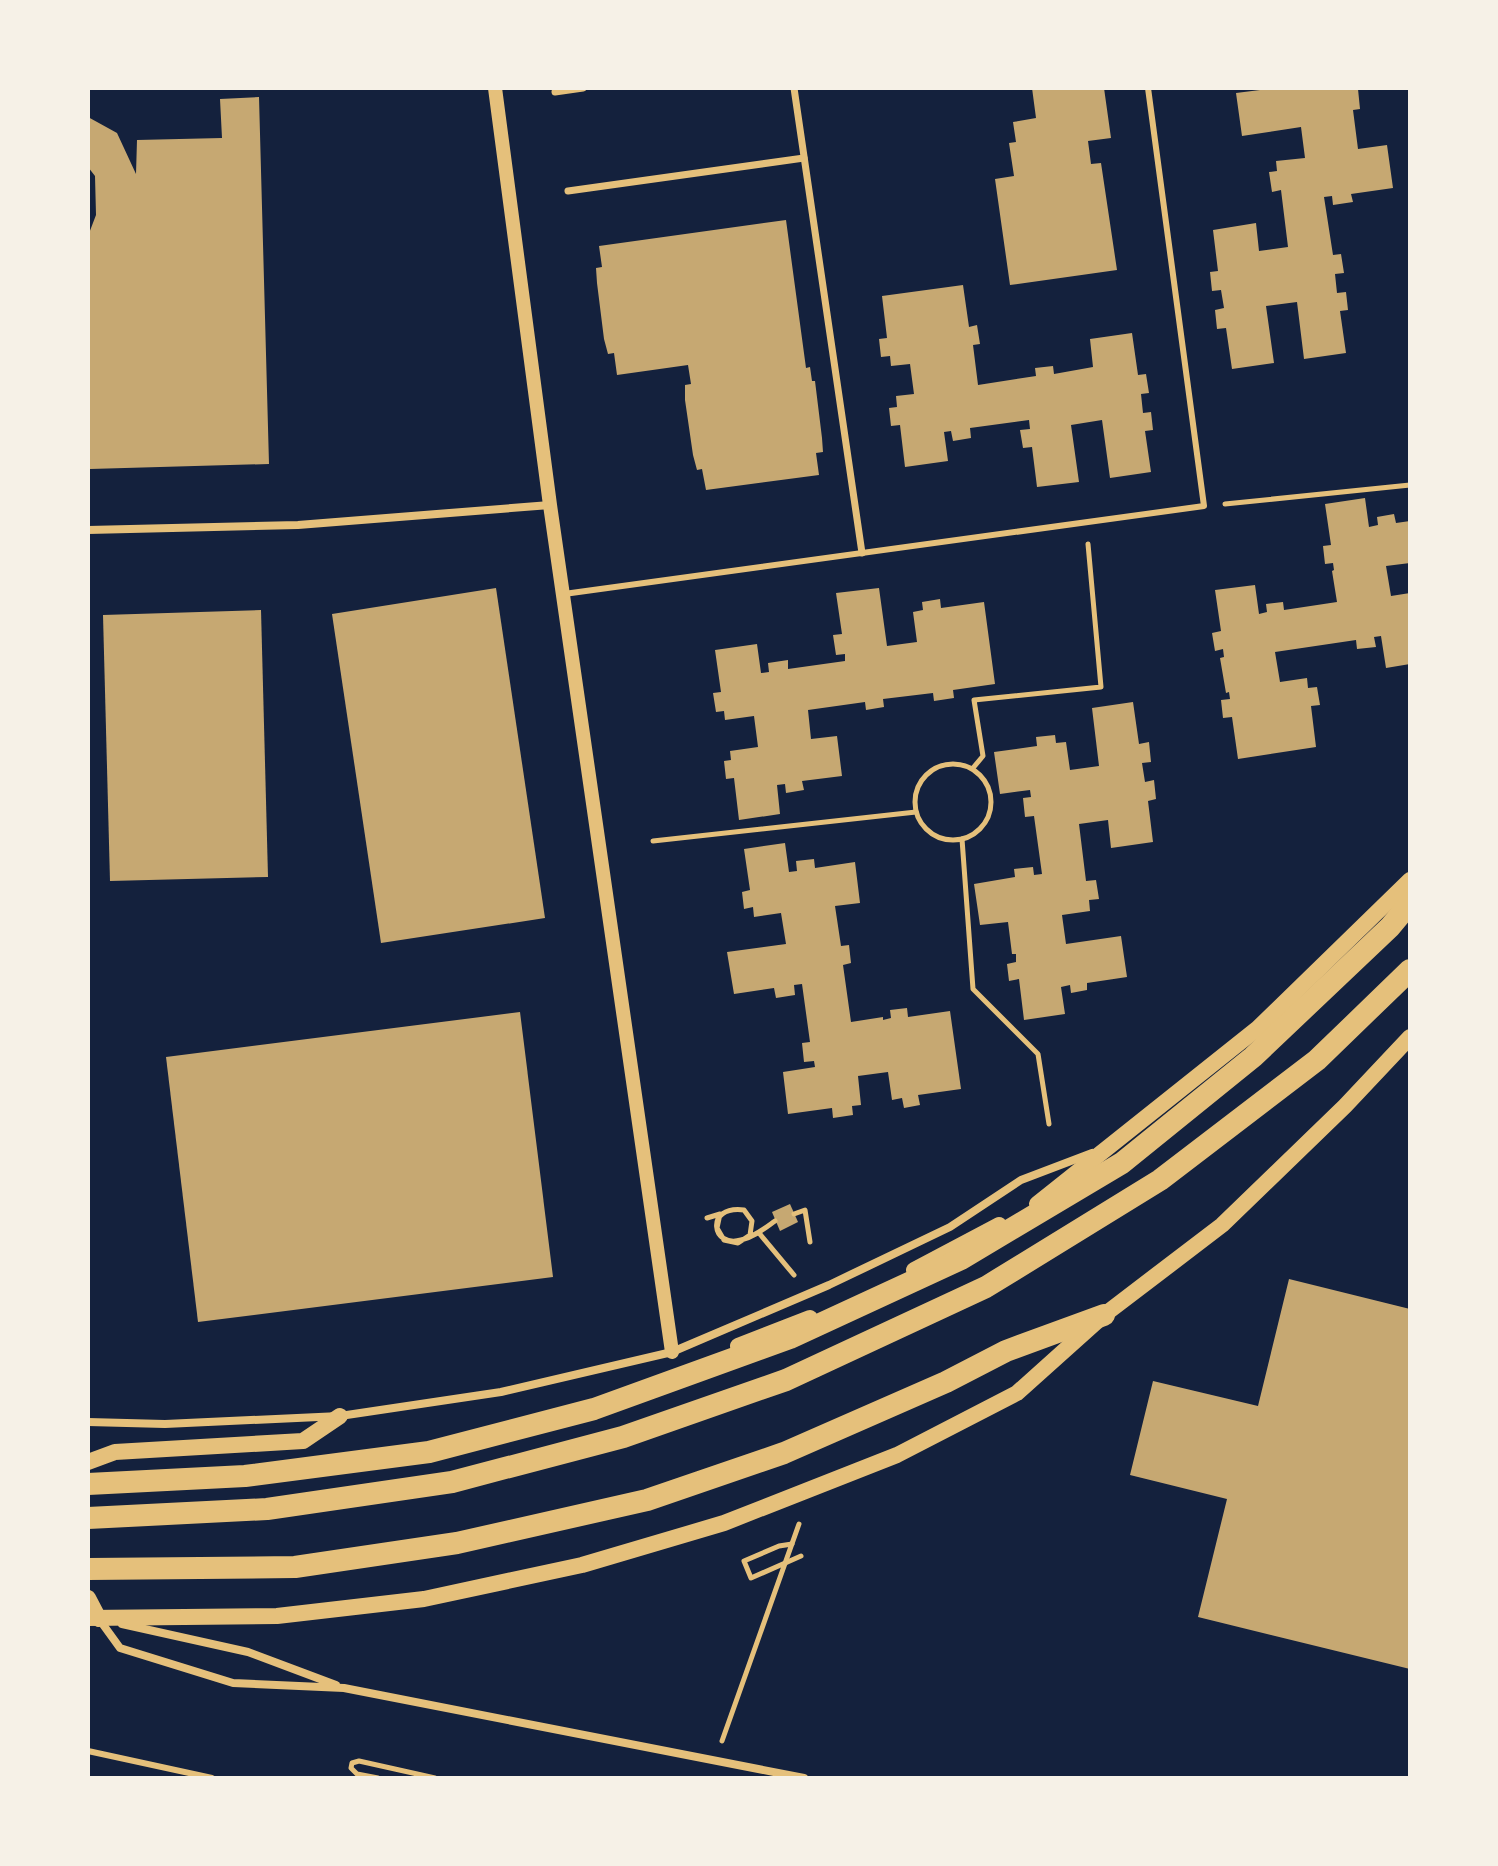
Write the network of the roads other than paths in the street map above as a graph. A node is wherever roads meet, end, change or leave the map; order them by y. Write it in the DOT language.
graph roads {
  1 [pos="495,88"];
  2 [pos="583,88"];
  3 [pos="794,88"];
  4 [pos="1148,88"];
  5 [pos="555,92"];
  6 [pos="804,158"];
  7 [pos="568,191"];
  8 [pos="550,505"];
  9 [pos="88,530"];
  10 [pos="862,553"];
  11 [pos="564,594"];
  12 [pos="1410,880"];
  13 [pos="1410,903"];
  14 [pos="1410,970"];
  15 [pos="1410,1037"];
  16 [pos="1104,1149"];
  17 [pos="1104,1315"];
  18 [pos="672,1352"];
  19 [pos="340,1416"];
  20 [pos="88,1422"];
  21 [pos="88,1462"];
  22 [pos="88,1476"];
  23 [pos="88,1484"];
  24 [pos="88,1518"];
  25 [pos="88,1569"];
  26 [pos="88,1598"];
  27 [pos="93,1619"];
  28 [pos="344,1688"];
  29 [pos="88,1751"];
  30 [pos="212,1778"];
  31 [pos="804,1778"];
  1 -- 8 [label="street"];
  2 -- 5 [label="street"];
  3 -- 6 [label="street"];
  4 -- 10 [label="lane"];
  6 -- 7 [label="street"];
  6 -- 10 [label="street"];
  8 -- 9 [label="street"];
  8 -- 11 [label="street"];
  10 -- 11 [label="lane"];
  11 -- 18 [label="street"];
  12 -- 16 [label="main road"];
  13 -- 23 [label="highway"];
  14 -- 24 [label="highway"];
  15 -- 17 [label="main road"];
  16 -- 18 [label="street"];
  16 -- 22 [label="main road"];
  17 -- 25 [label="highway"];
  17 -- 27 [label="main road"];
  18 -- 19 [label="street"];
  19 -- 20 [label="street"];
  19 -- 21 [label="main road"];
  26 -- 27 [label="main road"];
  27 -- 28 [label="street"];
  27 -- 28 [label="street"];
  28 -- 31 [label="street"];
  29 -- 30 [label="lane"];
}
